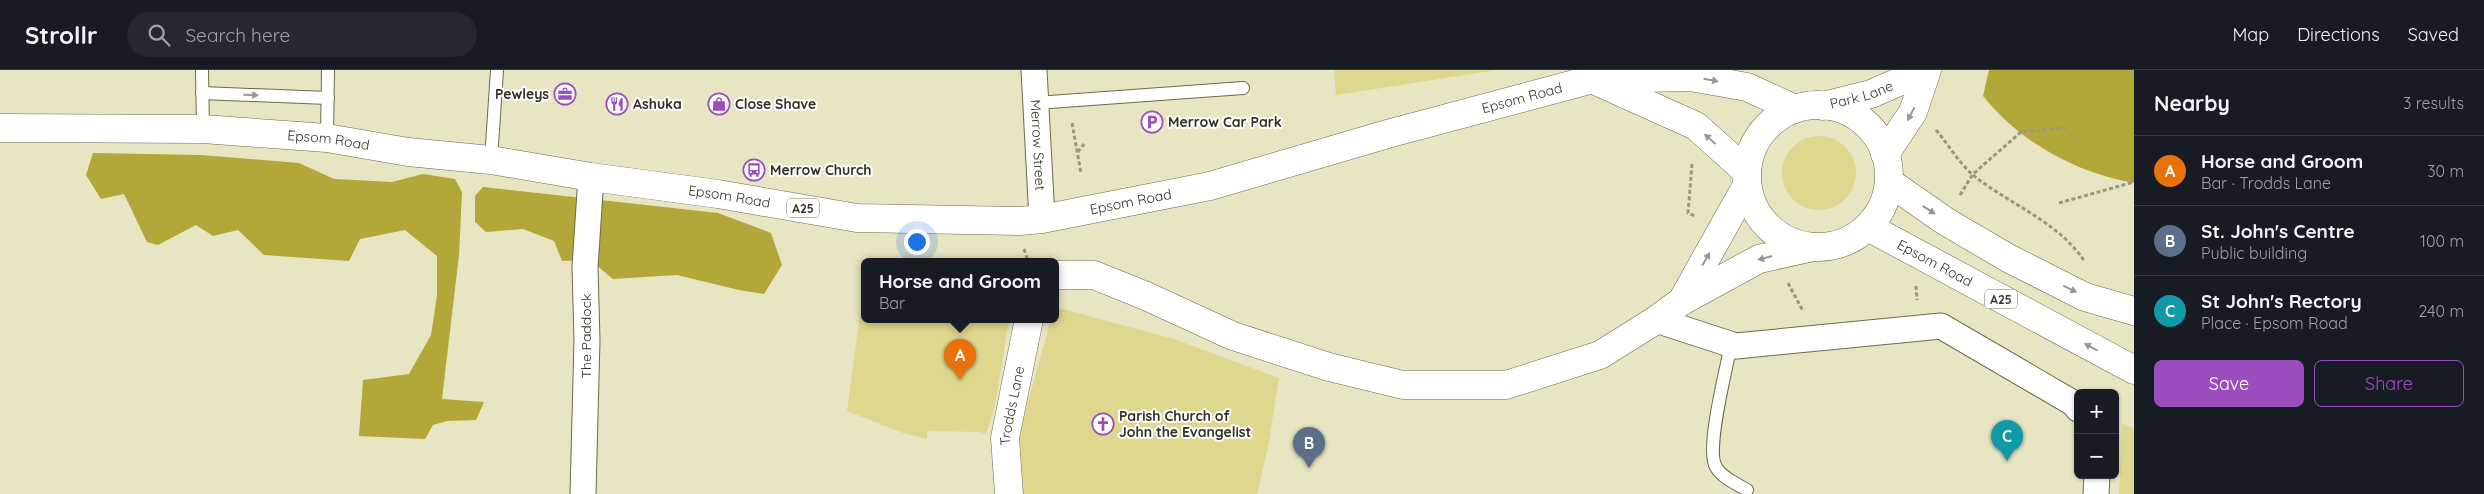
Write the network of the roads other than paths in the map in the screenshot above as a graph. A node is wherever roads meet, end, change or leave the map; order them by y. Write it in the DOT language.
graph roads {
  1 [pos="202,70"];
  2 [pos="328,70"];
  3 [pos="497,70"];
  4 [pos="1034,70"];
  5 [pos="1926,70"];
  6 [pos="1593,80"];
  7 [pos="1243,88"];
  8 [pos="202,93"];
  9 [pos="328,98"];
  10 [pos="1036,103"];
  11 [pos="1823,106"];
  12 [pos="1795,109"];
  13 [pos="0,128"];
  14 [pos="203,129"];
  15 [pos="327,138"];
  16 [pos="1885,154"];
  17 [pos="491,160"];
  18 [pos="591,177"];
  19 [pos="1747,178"];
  20 [pos="1889,182"];
  21 [pos="1042,219"];
  22 [pos="1868,227"];
  23 [pos="1812,248"];
  24 [pos="1059,275"];
  25 [pos="1682,301"];
  26 [pos="2134,311"];
  27 [pos="1656,320"];
  28 [pos="1028,323"];
  29 [pos="1731,344"];
  30 [pos="2134,370"];
  31 [pos="2074,405"];
  32 [pos="2097,479"];
  33 [pos="1747,490"];
  34 [pos="583,494"];
  35 [pos="1009,494"];
  36 [pos="2096,494"];
  1 -- 8 [label="lane"];
  2 -- 9 [label="lane"];
  3 -- 17 [label="lane"];
  4 -- 10 [label="street, Merrow Street"];
  5 -- 11 [label="main road, Park Lane"];
  5 -- 16 [label="main road, Park Lane, one-way"];
  6 -- 12 [label="main road, Epsom Road / A25, one-way"];
  19 -- 6 [label="main road, one-way"];
  6 -- 21 [label="main road, Epsom Road / A25"];
  7 -- 10 [label="lane"];
  8 -- 9 [label="lane, one-way"];
  8 -- 14 [label="lane"];
  9 -- 15 [label="lane"];
  10 -- 21 [label="street, Merrow Street"];
  11 -- 12 [label="main road"];
  11 -- 16 [label="main road"];
  12 -- 19 [label="main road"];
  13 -- 14 [label="main road, Epsom Road / A25"];
  14 -- 15 [label="main road, Epsom Road / A25"];
  15 -- 17 [label="main road, Epsom Road / A25"];
  16 -- 20 [label="main road"];
  17 -- 18 [label="main road, Epsom Road / A25"];
  18 -- 21 [label="main road, Epsom Road / A25"];
  18 -- 34 [label="street, The Paddock"];
  19 -- 23 [label="main road"];
  25 -- 19 [label="main road, one-way"];
  20 -- 22 [label="main road"];
  20 -- 26 [label="main road, one-way"];
  22 -- 23 [label="main road"];
  30 -- 22 [label="main road, Epsom Road / A25, one-way"];
  23 -- 25 [label="main road, one-way"];
  24 -- 27 [label="main road"];
  25 -- 27 [label="main road"];
  27 -- 29 [label="street"];
  28 -- 35 [label="main road, Trodds Lane"];
  29 -- 31 [label="street"];
  29 -- 33 [label="lane"];
  32 -- 36 [label="street"];
}
